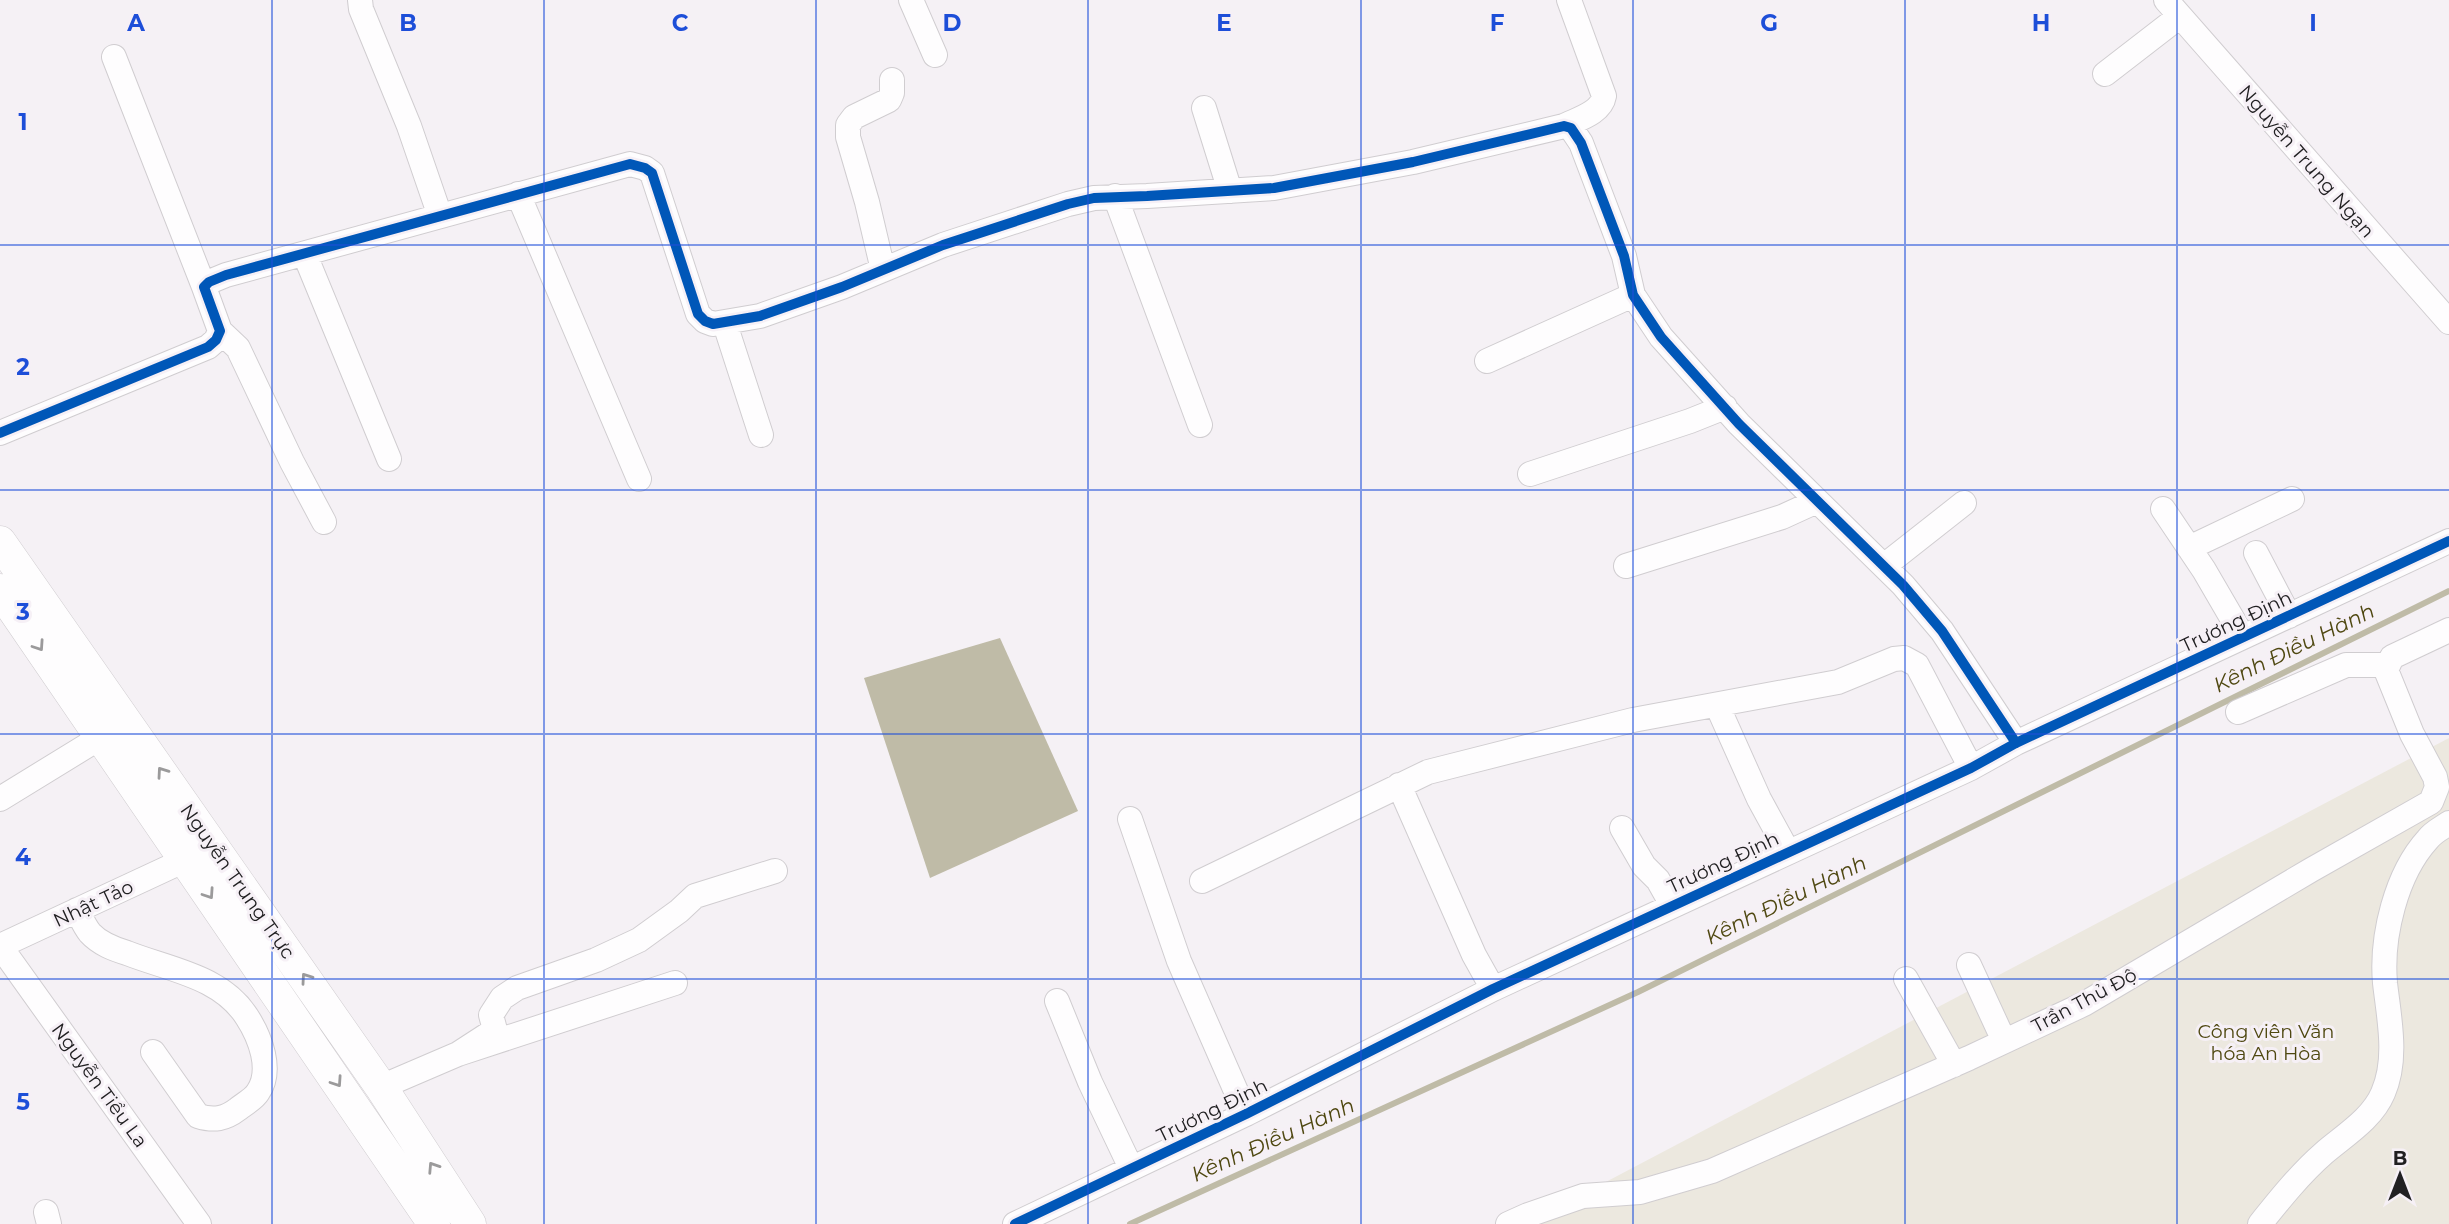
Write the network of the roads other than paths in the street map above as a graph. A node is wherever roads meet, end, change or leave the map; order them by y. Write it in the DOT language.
graph roads {
  1 [pos="360,0"];
  2 [pos="911,0"];
  3 [pos="1569,0"];
  4 [pos="2173,8"];
  5 [pos="935,55"];
  6 [pos="114,57"];
  7 [pos="2105,74"];
  8 [pos="892,80"];
  9 [pos="1204,108"];
  10 [pos="1564,126"];
  11 [pos="1230,191"];
  12 [pos="518,194"];
  13 [pos="1115,197"];
  14 [pos="440,216"];
  15 [pos="305,255"];
  16 [pos="883,270"];
  17 [pos="204,287"];
  18 [pos="1633,295"];
  19 [pos="2449,322"];
  20 [pos="725,324"];
  21 [pos="220,331"];
  22 [pos="1487,362"];
  23 [pos="1725,407"];
  24 [pos="1200,425"];
  25 [pos="0,433"];
  26 [pos="761,435"];
  27 [pos="389,459"];
  28 [pos="1531,474"];
  29 [pos="639,479"];
  30 [pos="2292,499"];
  31 [pos="1817,501"];
  32 [pos="1965,503"];
  33 [pos="2163,509"];
  34 [pos="324,522"];
  35 [pos="2449,541"];
  36 [pos="0,542"];
  37 [pos="2189,548"];
  38 [pos="2256,553"];
  39 [pos="1626,566"];
  40 [pos="1884,566"];
  41 [pos="0,590"];
  42 [pos="2289,616"];
  43 [pos="2449,630"];
  44 [pos="2244,637"];
  45 [pos="2387,665"];
  46 [pos="1717,705"];
  47 [pos="2238,712"];
  48 [pos="101,737"];
  49 [pos="2016,743"];
  50 [pos="1971,768"];
  51 [pos="1399,785"];
  52 [pos="0,799"];
  53 [pos="1130,818"];
  54 [pos="2449,823"];
  55 [pos="1622,828"];
  56 [pos="212,843"];
  57 [pos="1788,852"];
  58 [pos="185,860"];
  59 [pos="775,871"];
  60 [pos="1202,881"];
  61 [pos="1672,905"];
  62 [pos="77,910"];
  63 [pos="0,946"];
  64 [pos="1969,965"];
  65 [pos="1906,979"];
  66 [pos="675,983"];
  67 [pos="1493,989"];
  68 [pos="1056,1001"];
  69 [pos="2004,1041"];
  70 [pos="153,1052"];
  71 [pos="458,1054"];
  72 [pos="1954,1065"];
  73 [pos="382,1087"];
  74 [pos="1246,1114"];
  75 [pos="1131,1168"];
  76 [pos="199,1224"];
  77 [pos="434,1224"];
  78 [pos="470,1224"];
  79 [pos="1015,1224"];
  80 [pos="1508,1224"];
  81 [pos="2260,1224"];
  1 -- 14 [label="street"];
  2 -- 5 [label="street"];
  3 -- 10 [label="street"];
  4 -- 7 [label="street"];
  4 -- 19 [label="street, Nguyễn Trung Ngạn"];
  6 -- 17 [label="street"];
  8 -- 16 [label="street"];
  9 -- 11 [label="street"];
  10 -- 11 [label="street"];
  10 -- 18 [label="street"];
  11 -- 13 [label="street"];
  12 -- 14 [label="street"];
  12 -- 20 [label="street"];
  12 -- 29 [label="street"];
  13 -- 16 [label="street"];
  13 -- 24 [label="street"];
  14 -- 15 [label="street"];
  15 -- 17 [label="street"];
  15 -- 27 [label="street"];
  16 -- 20 [label="street"];
  17 -- 21 [label="street"];
  18 -- 22 [label="street"];
  18 -- 23 [label="street"];
  20 -- 26 [label="street"];
  21 -- 25 [label="street"];
  21 -- 34 [label="street"];
  23 -- 28 [label="street"];
  23 -- 31 [label="street"];
  30 -- 37 [label="street"];
  31 -- 39 [label="street"];
  31 -- 40 [label="street"];
  32 -- 40 [label="street"];
  33 -- 37 [label="street"];
  35 -- 42 [label="street, Trương Định"];
  56 -- 36 [label="main road, Nguyễn Trung Trực, one-way"];
  37 -- 44 [label="street"];
  38 -- 42 [label="street"];
  40 -- 49 [label="street"];
  41 -- 48 [label="main road, Nguyễn Trung Trực, one-way"];
  42 -- 44 [label="street, Trương Định"];
  43 -- 45 [label="street"];
  44 -- 49 [label="street, Trương Định"];
  45 -- 47 [label="street"];
  45 -- 69 [label="street, Trần Thủ Độ"];
  46 -- 50 [label="street"];
  46 -- 51 [label="street"];
  46 -- 57 [label="street"];
  48 -- 52 [label="street"];
  48 -- 58 [label="main road, Nguyễn Trung Trực"];
  49 -- 50 [label="street, Trương Định"];
  50 -- 57 [label="street, Trương Định"];
  51 -- 60 [label="street"];
  51 -- 67 [label="street"];
  53 -- 74 [label="street"];
  54 -- 81 [label="street"];
  55 -- 61 [label="street"];
  56 -- 58 [label="main road"];
  73 -- 56 [label="main road, Nguyễn Trung Trực, one-way"];
  57 -- 61 [label="street, Trương Định"];
  58 -- 62 [label="street, Nhật Tảo"];
  58 -- 77 [label="main road, Nguyễn Trung Trực, one-way"];
  59 -- 71 [label="street"];
  61 -- 67 [label="street, Trương Định"];
  62 -- 63 [label="street, Nhật Tảo"];
  62 -- 70 [label="street"];
  63 -- 76 [label="street, Nguyễn Tiểu La"];
  64 -- 69 [label="street"];
  65 -- 72 [label="street"];
  66 -- 71 [label="street"];
  67 -- 74 [label="street, Trương Định"];
  68 -- 75 [label="street"];
  69 -- 72 [label="street, Trần Thủ Độ"];
  71 -- 73 [label="street"];
  72 -- 80 [label="street, Trần Thủ Độ"];
  78 -- 73 [label="main road, Nguyễn Trung Trực, one-way"];
  74 -- 75 [label="street, Trương Định"];
  75 -- 79 [label="street, Trương Định"];
}
